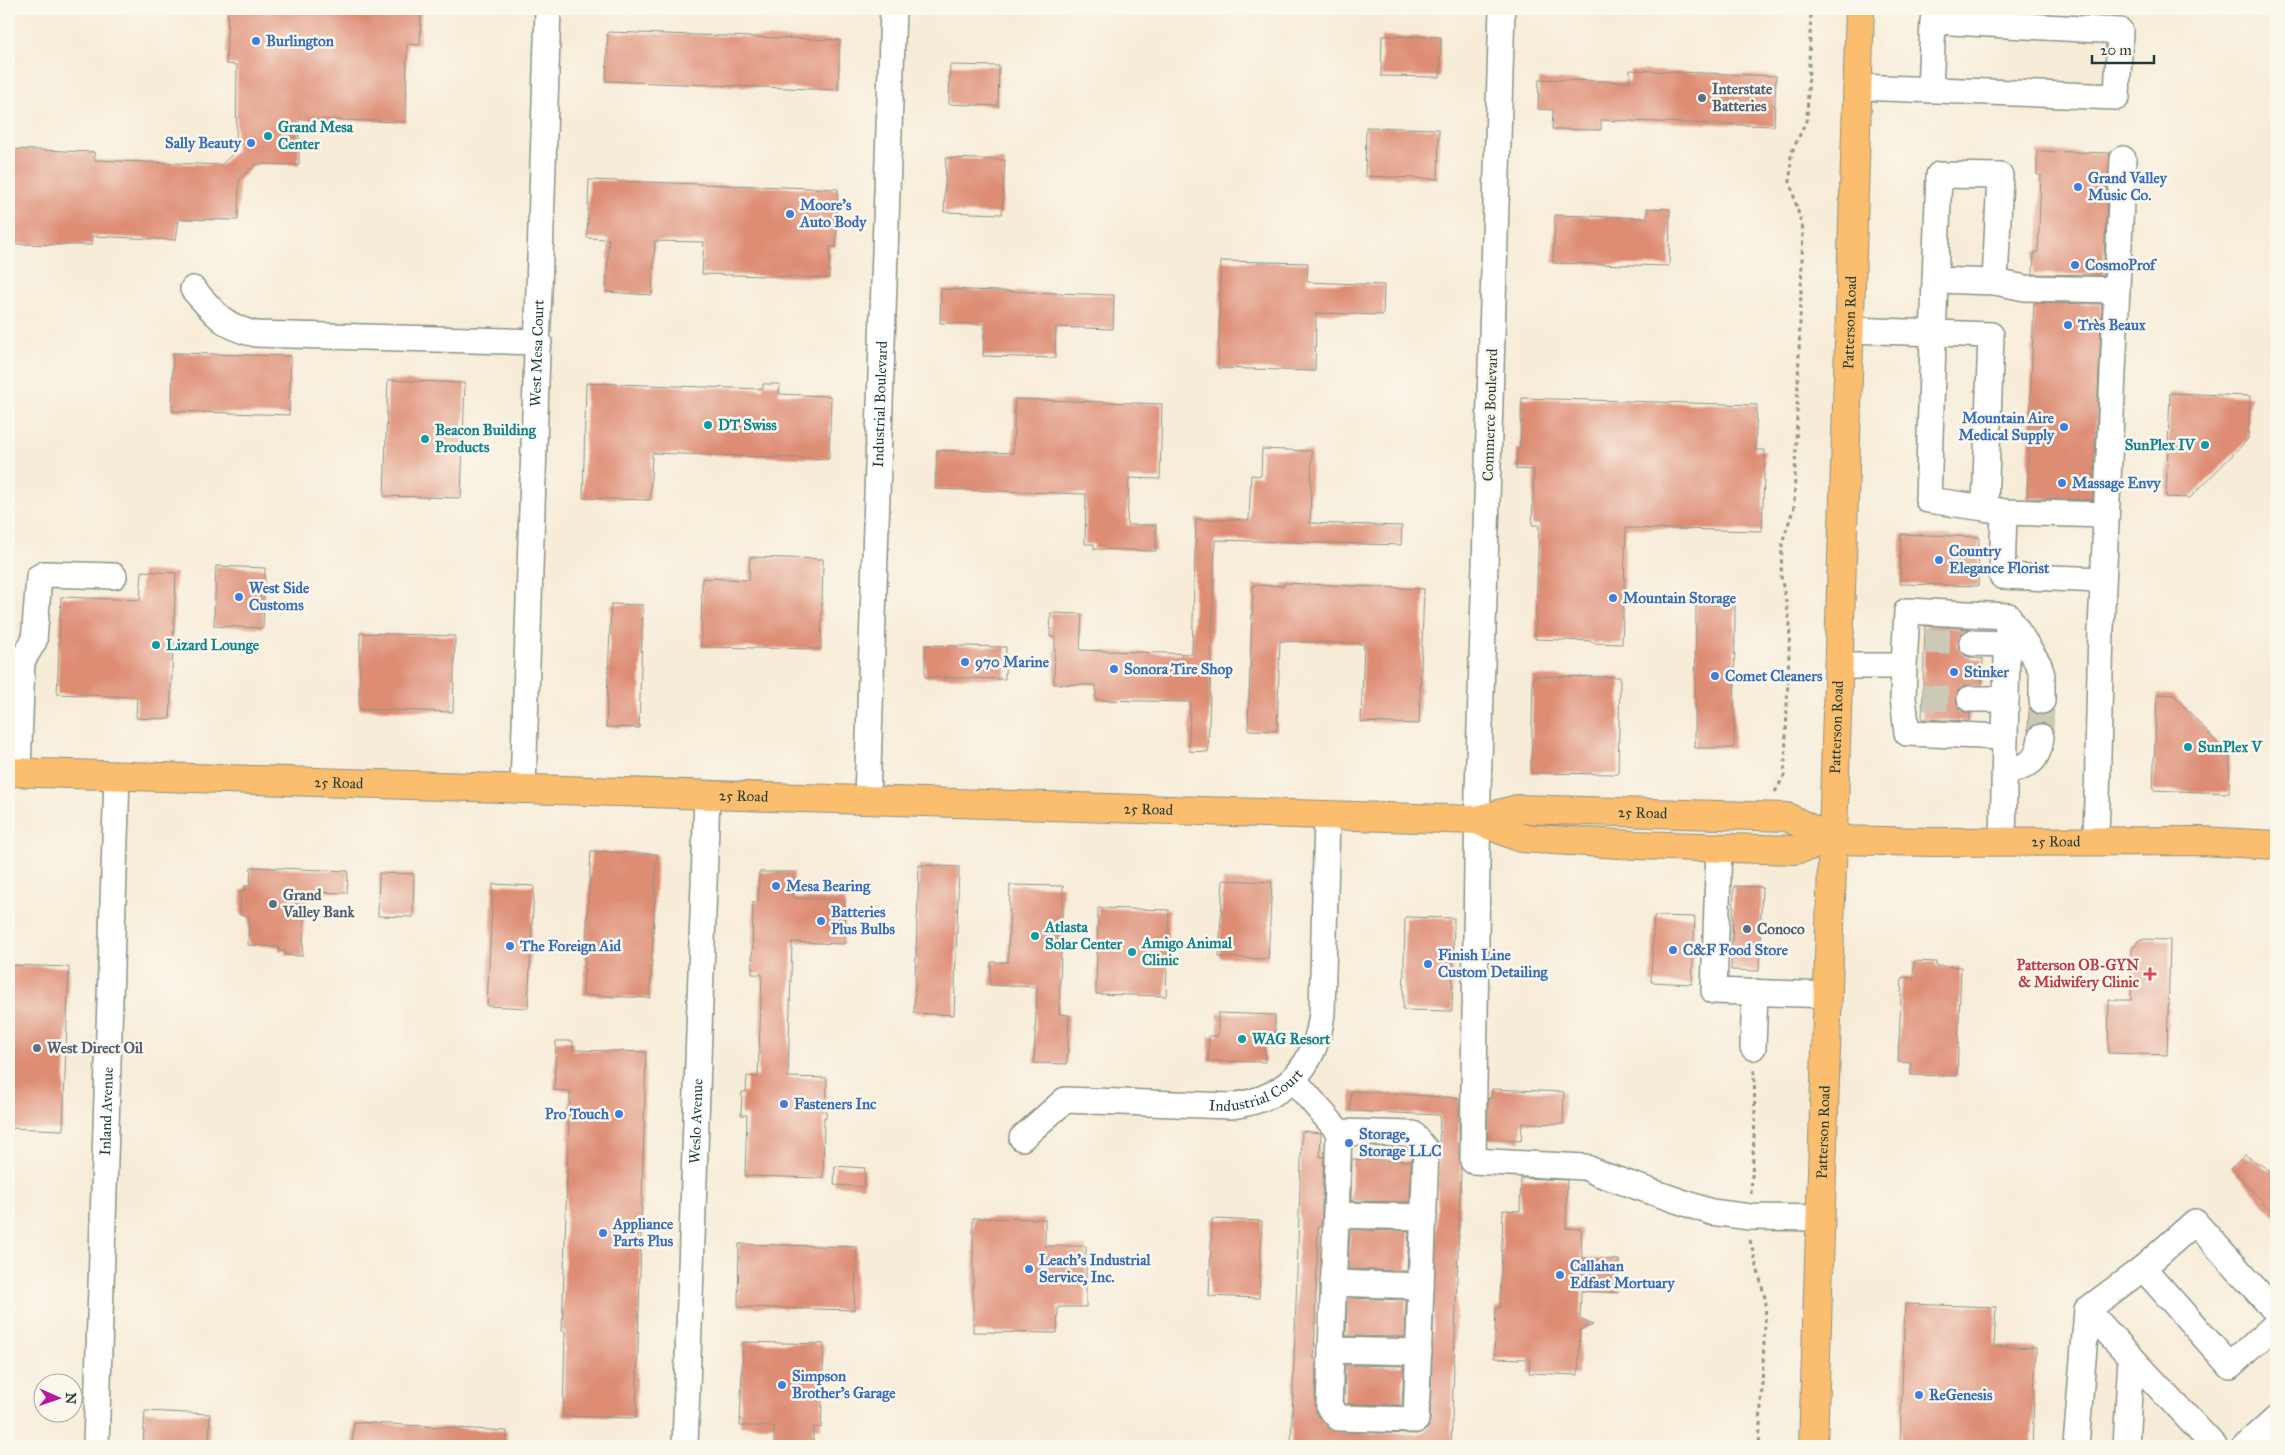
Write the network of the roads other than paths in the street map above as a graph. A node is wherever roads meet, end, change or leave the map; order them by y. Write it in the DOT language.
graph roads {
  1 [pos="548,9"];
  2 [pos="893,9"];
  3 [pos="1502,9"];
  4 [pos="1860,9"];
  5 [pos="1858,87"];
  6 [pos="1930,90"];
  7 [pos="2123,158"];
  8 [pos="1936,280"];
  9 [pos="1995,282"];
  10 [pos="193,289"];
  11 [pos="2117,290"];
  12 [pos="1850,330"];
  13 [pos="1933,333"];
  14 [pos="538,342"];
  15 [pos="1995,510"];
  16 [pos="2106,515"];
  17 [pos="114,576"];
  18 [pos="2103,580"];
  19 [pos="2008,616"];
  20 [pos="1972,643"];
  21 [pos="2007,644"];
  22 [pos="1840,666"];
  23 [pos="1904,666"];
  24 [pos="1970,699"];
  25 [pos="2006,699"];
  26 [pos="2042,701"];
  27 [pos="2005,737"];
  28 [pos="2041,737"];
  29 [pos="13,772"];
  30 [pos="2005,773"];
  31 [pos="116,776"];
  32 [pos="523,788"];
  33 [pos="707,795"];
  34 [pos="867,799"];
  35 [pos="1327,815"];
  36 [pos="1478,820"];
  37 [pos="1834,840"];
  38 [pos="2004,842"];
  39 [pos="2096,842"];
  40 [pos="2276,845"];
  41 [pos="1719,848"];
  42 [pos="1755,992"];
  43 [pos="1829,995"];
  44 [pos="1753,1047"];
  45 [pos="1293,1079"];
  46 [pos="1339,1132"];
  47 [pos="1022,1138"];
  48 [pos="1336,1215"];
  49 [pos="1424,1217"];
  50 [pos="1821,1218"];
  51 [pos="2143,1268"];
  52 [pos="1333,1283"];
  53 [pos="1421,1286"];
  54 [pos="2087,1310"];
  55 [pos="2276,1312"];
  56 [pos="2276,1324"];
  57 [pos="1331,1350"];
  58 [pos="1419,1352"];
  59 [pos="2131,1357"];
  60 [pos="2276,1419"];
  61 [pos="96,1446"];
  62 [pos="685,1446"];
  63 [pos="1813,1446"];
  64 [pos="2076,1446"];
  65 [pos="2126,1446"];
  66 [pos="2214,1446"];
  67 [pos="2246,1446"];
  1 -- 14 [label="street, West Mesa Court"];
  2 -- 34 [label="street, Industrial Boulevard"];
  3 -- 36 [label="street, Commerce Boulevard"];
  4 -- 5 [label="main road, Patterson Road"];
  5 -- 6 [label="street"];
  5 -- 12 [label="main road, Patterson Road"];
  6 -- 6 [label="street"];
  7 -- 11 [label="street"];
  8 -- 9 [label="street"];
  8 -- 9 [label="street"];
  8 -- 13 [label="street"];
  9 -- 11 [label="street"];
  10 -- 14 [label="street"];
  11 -- 16 [label="street"];
  12 -- 13 [label="street"];
  12 -- 22 [label="main road, Patterson Road"];
  13 -- 15 [label="street"];
  13 -- 15 [label="street"];
  14 -- 32 [label="street, West Mesa Court"];
  15 -- 16 [label="street"];
  15 -- 18 [label="street"];
  16 -- 18 [label="street"];
  17 -- 29 [label="street"];
  18 -- 39 [label="street"];
  19 -- 21 [label="street"];
  19 -- 23 [label="street"];
  19 -- 26 [label="street"];
  20 -- 21 [label="street"];
  21 -- 25 [label="street"];
  22 -- 23 [label="street"];
  22 -- 37 [label="main road, Patterson Road"];
  23 -- 27 [label="street"];
  24 -- 25 [label="street"];
  25 -- 27 [label="street"];
  27 -- 30 [label="street"];
  28 -- 30 [label="street"];
  29 -- 31 [label="main road, 25 Road"];
  30 -- 38 [label="street"];
  31 -- 32 [label="main road, 25 Road"];
  31 -- 61 [label="street, Inland Avenue"];
  32 -- 33 [label="main road, 25 Road"];
  33 -- 34 [label="main road, 25 Road"];
  33 -- 62 [label="street, Weslo Avenue"];
  34 -- 35 [label="main road, 25 Road"];
  35 -- 36 [label="main road, 25 Road"];
  35 -- 45 [label="street, Industrial Court"];
  36 -- 37 [label="main road, 25 Road"];
  36 -- 41 [label="main road, 25 Road"];
  36 -- 50 [label="street, Commerce Boulevard"];
  37 -- 38 [label="main road, 25 Road"];
  37 -- 41 [label="main road, 25 Road"];
  37 -- 43 [label="main road, Patterson Road"];
  38 -- 39 [label="main road, 25 Road"];
  39 -- 40 [label="main road, 25 Road"];
  41 -- 42 [label="street"];
  42 -- 43 [label="street"];
  42 -- 44 [label="street"];
  43 -- 50 [label="main road, Patterson Road"];
  45 -- 46 [label="street"];
  45 -- 47 [label="street, Industrial Court"];
  46 -- 48 [label="street"];
  46 -- 49 [label="street"];
  48 -- 49 [label="street"];
  48 -- 52 [label="street"];
  49 -- 53 [label="street"];
  50 -- 63 [label="main road, Patterson Road"];
  51 -- 54 [label="street"];
  51 -- 55 [label="street"];
  51 -- 56 [label="street"];
  52 -- 53 [label="street"];
  52 -- 57 [label="street"];
  53 -- 58 [label="street"];
  54 -- 59 [label="street"];
  54 -- 64 [label="street"];
  57 -- 58 [label="street"];
  57 -- 58 [label="street"];
  59 -- 65 [label="street"];
  59 -- 66 [label="street"];
  60 -- 67 [label="street"];
}
